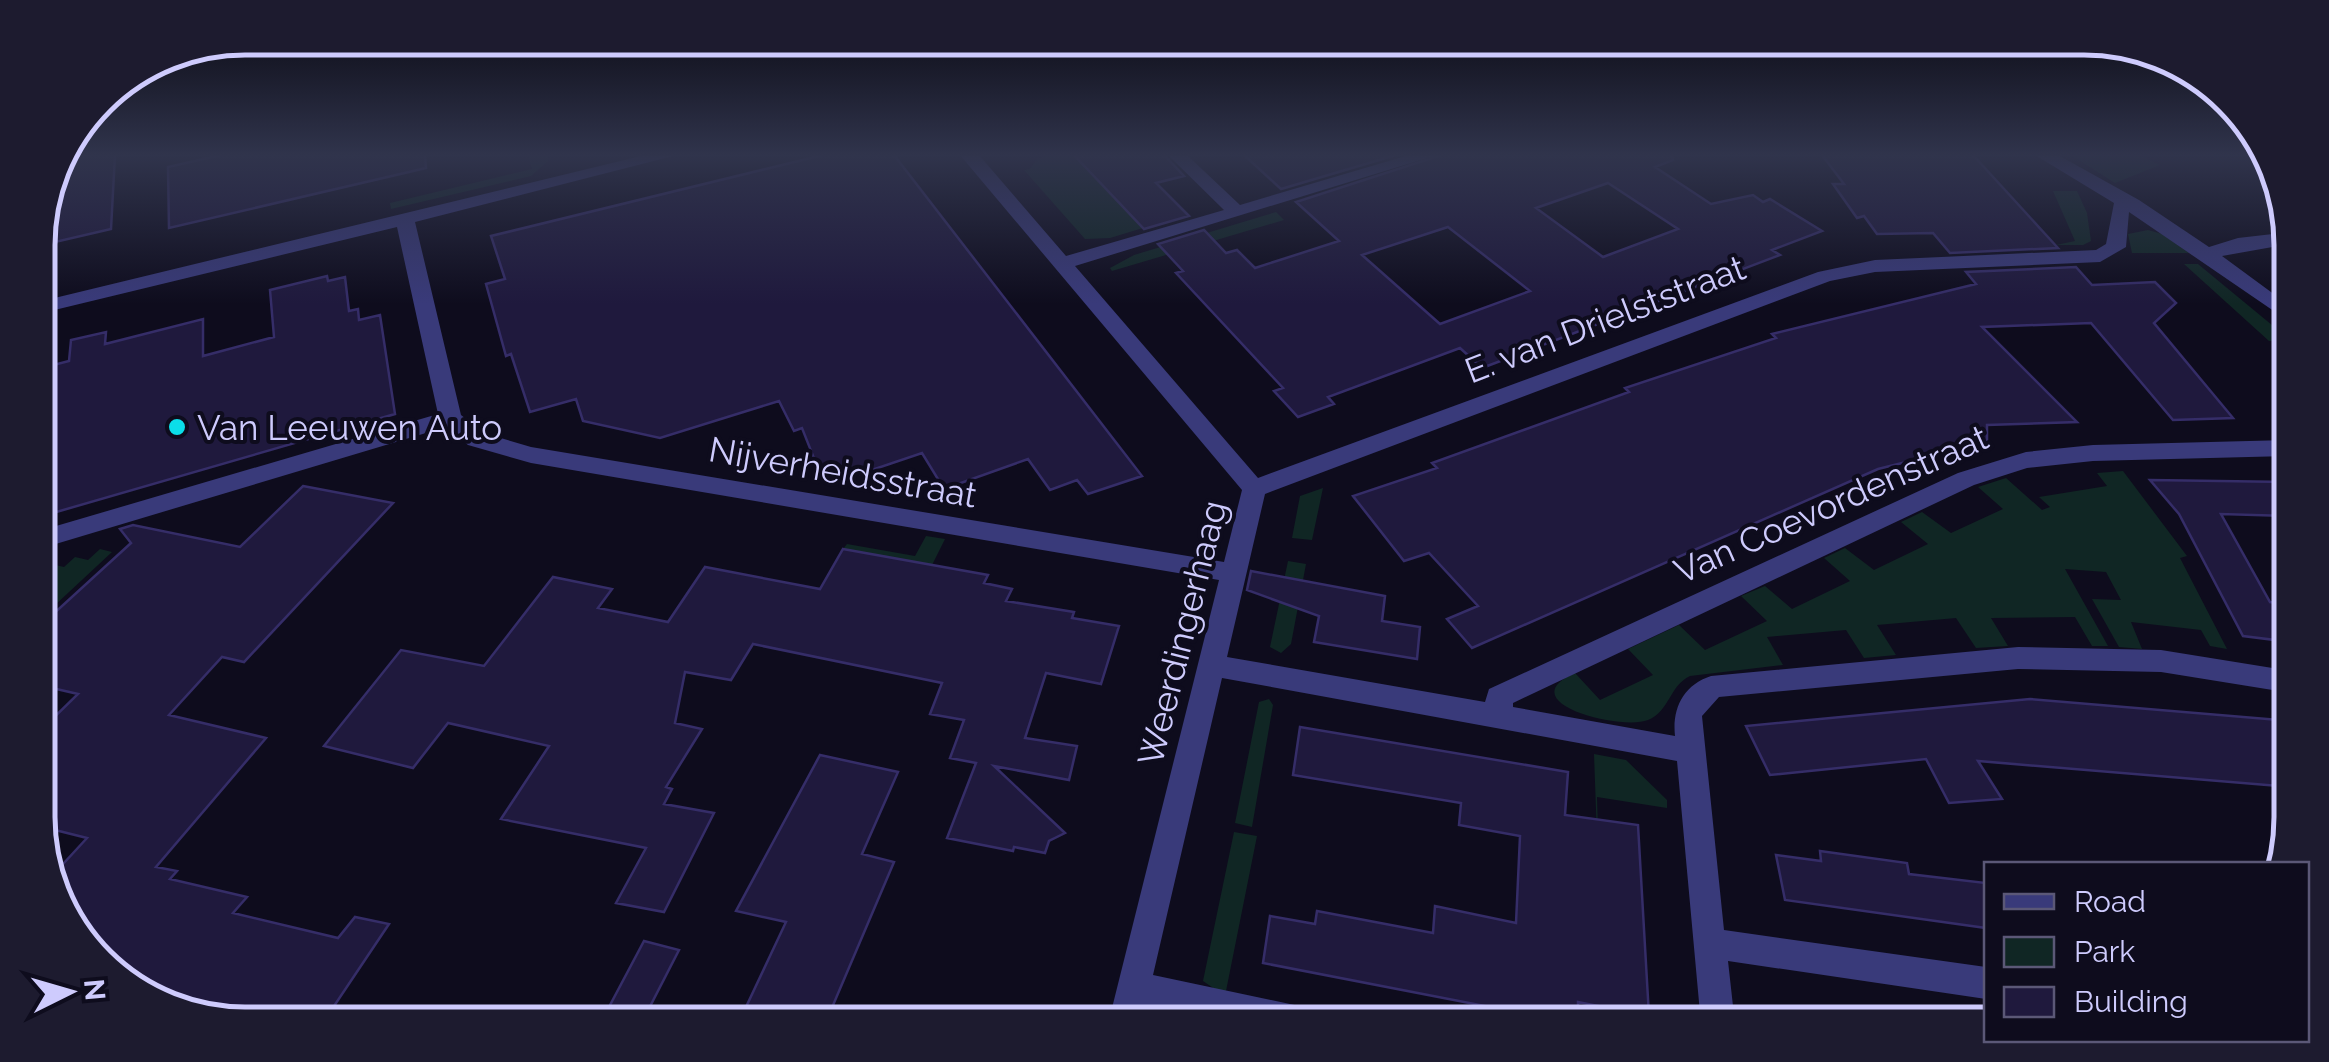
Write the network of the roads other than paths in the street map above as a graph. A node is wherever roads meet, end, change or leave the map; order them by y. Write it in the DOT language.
graph roads {
  1 [pos="463,205"];
  2 [pos="1011,205"];
  3 [pos="1229,205"];
  4 [pos="1262,205"];
  5 [pos="2130,205"];
  6 [pos="2133,205"];
  7 [pos="1237,212"];
  8 [pos="405,219"];
  9 [pos="2274,241"];
  10 [pos="2207,254"];
  11 [pos="1062,264"];
  12 [pos="55,304"];
  13 [pos="2274,304"];
  14 [pos="450,418"];
  15 [pos="2274,448"];
  16 [pos="1254,489"];
  17 [pos="55,535"];
  18 [pos="1232,573"];
  19 [pos="1210,664"];
  20 [pos="2274,679"];
  21 [pos="1499,716"];
  22 [pos="1690,750"];
  23 [pos="1709,943"];
  24 [pos="1984,982"];
  25 [pos="1133,988"];
  26 [pos="1128,1007"];
  27 [pos="1223,1007"];
  28 [pos="1716,1007"];
  1 -- 8 [label="street"];
  2 -- 11 [label="street, Weerdingerhaag"];
  3 -- 7 [label="street"];
  4 -- 7 [label="street"];
  5 -- 16 [label="street, E. van Drielststraat"];
  6 -- 10 [label="street"];
  7 -- 11 [label="street"];
  8 -- 12 [label="street"];
  8 -- 14 [label="street"];
  9 -- 10 [label="street"];
  10 -- 13 [label="street"];
  11 -- 16 [label="street, Weerdingerhaag"];
  14 -- 17 [label="street"];
  14 -- 18 [label="street, Nijverheidsstraat"];
  15 -- 21 [label="street, Van Coevordenstraat"];
  16 -- 18 [label="street, Weerdingerhaag"];
  18 -- 19 [label="street, Weerdingerhaag"];
  19 -- 21 [label="street"];
  19 -- 25 [label="street, Weerdingerhaag"];
  20 -- 22 [label="street"];
  21 -- 22 [label="street"];
  22 -- 23 [label="street"];
  23 -- 24 [label="street"];
  23 -- 28 [label="street"];
  25 -- 26 [label="street, Weerdingerhaag"];
  25 -- 27 [label="street"];
}
